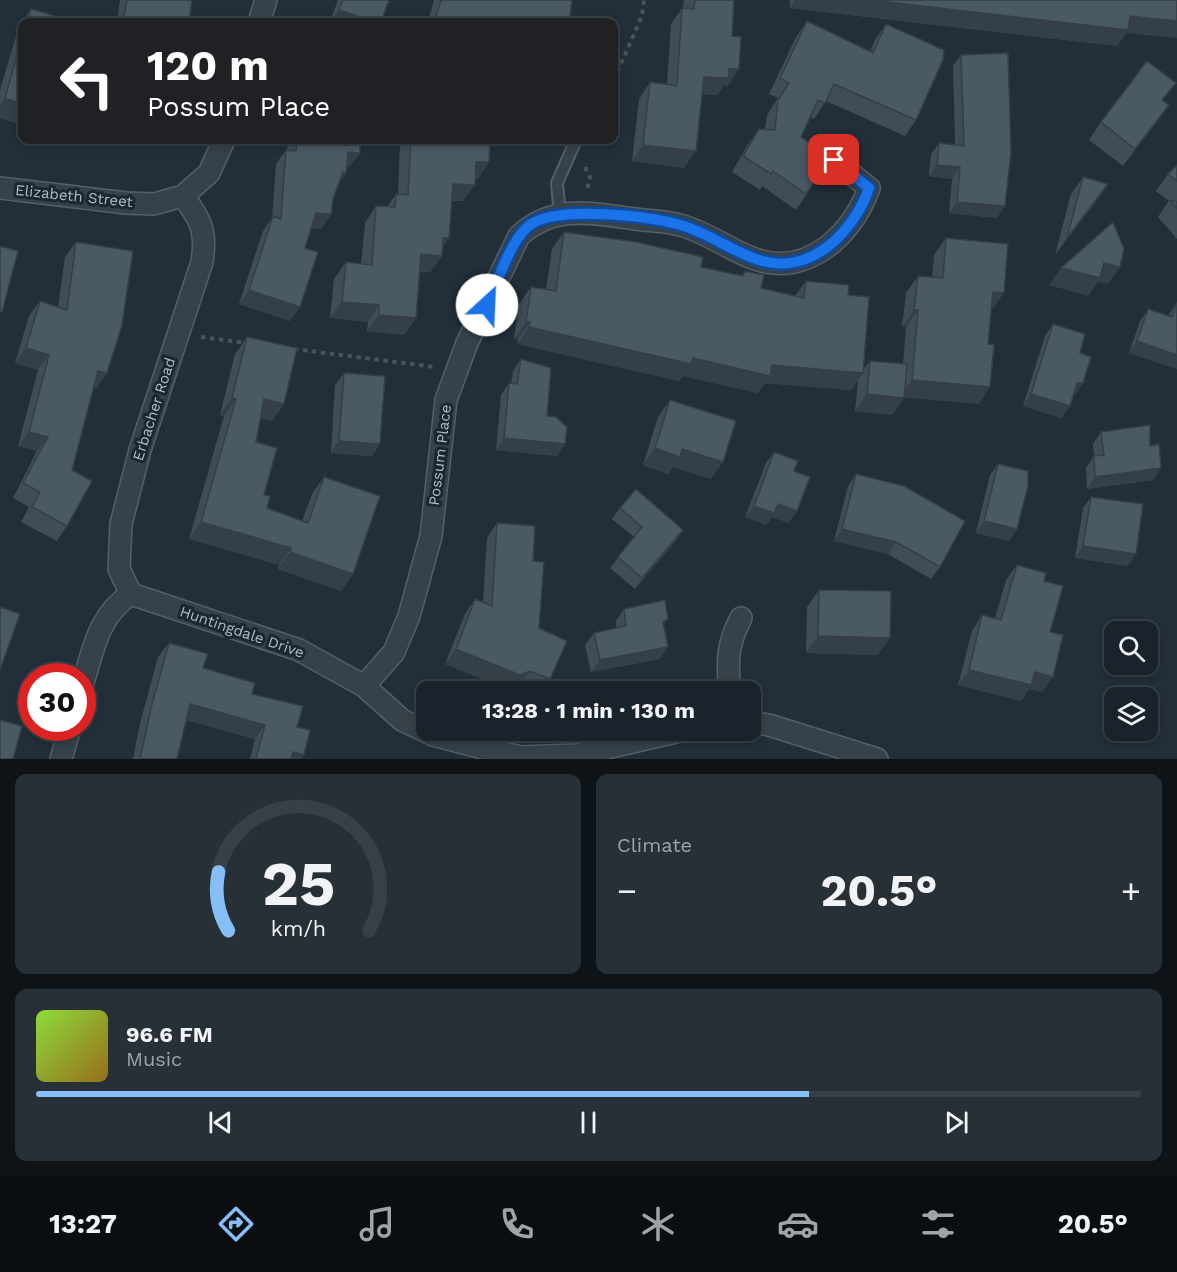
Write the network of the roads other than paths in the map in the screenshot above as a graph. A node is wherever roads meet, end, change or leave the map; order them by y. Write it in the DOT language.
graph roads {
  1 [pos="266,0"];
  2 [pos="260,18"];
  3 [pos="222,144"];
  4 [pos="574,144"];
  5 [pos="834,160"];
  6 [pos="0,188"];
  7 [pos="183,196"];
  8 [pos="560,215"];
  9 [pos="131,594"];
  10 [pos="741,618"];
  11 [pos="89,663"];
  12 [pos="729,681"];
  13 [pos="364,686"];
  14 [pos="761,724"];
  15 [pos="416,727"];
  16 [pos="66,741"];
  17 [pos="457,741"];
  18 [pos="635,741"];
  19 [pos="61,759"];
  20 [pos="877,759"];
  1 -- 2 [label="street"];
  3 -- 7 [label="street"];
  4 -- 8 [label="lane"];
  5 -- 8 [label="street, Possum Place"];
  6 -- 7 [label="street, Elizabeth Street"];
  7 -- 9 [label="street, Erbacher Road"];
  8 -- 13 [label="street, Possum Place"];
  9 -- 11 [label="street"];
  9 -- 13 [label="street, Huntingdale Drive"];
  10 -- 12 [label="street"];
  13 -- 15 [label="street, Huntingdale Drive"];
  14 -- 20 [label="street"];
  16 -- 19 [label="street"];
  17 -- 18 [label="street, Huntingdale Drive"];
}
